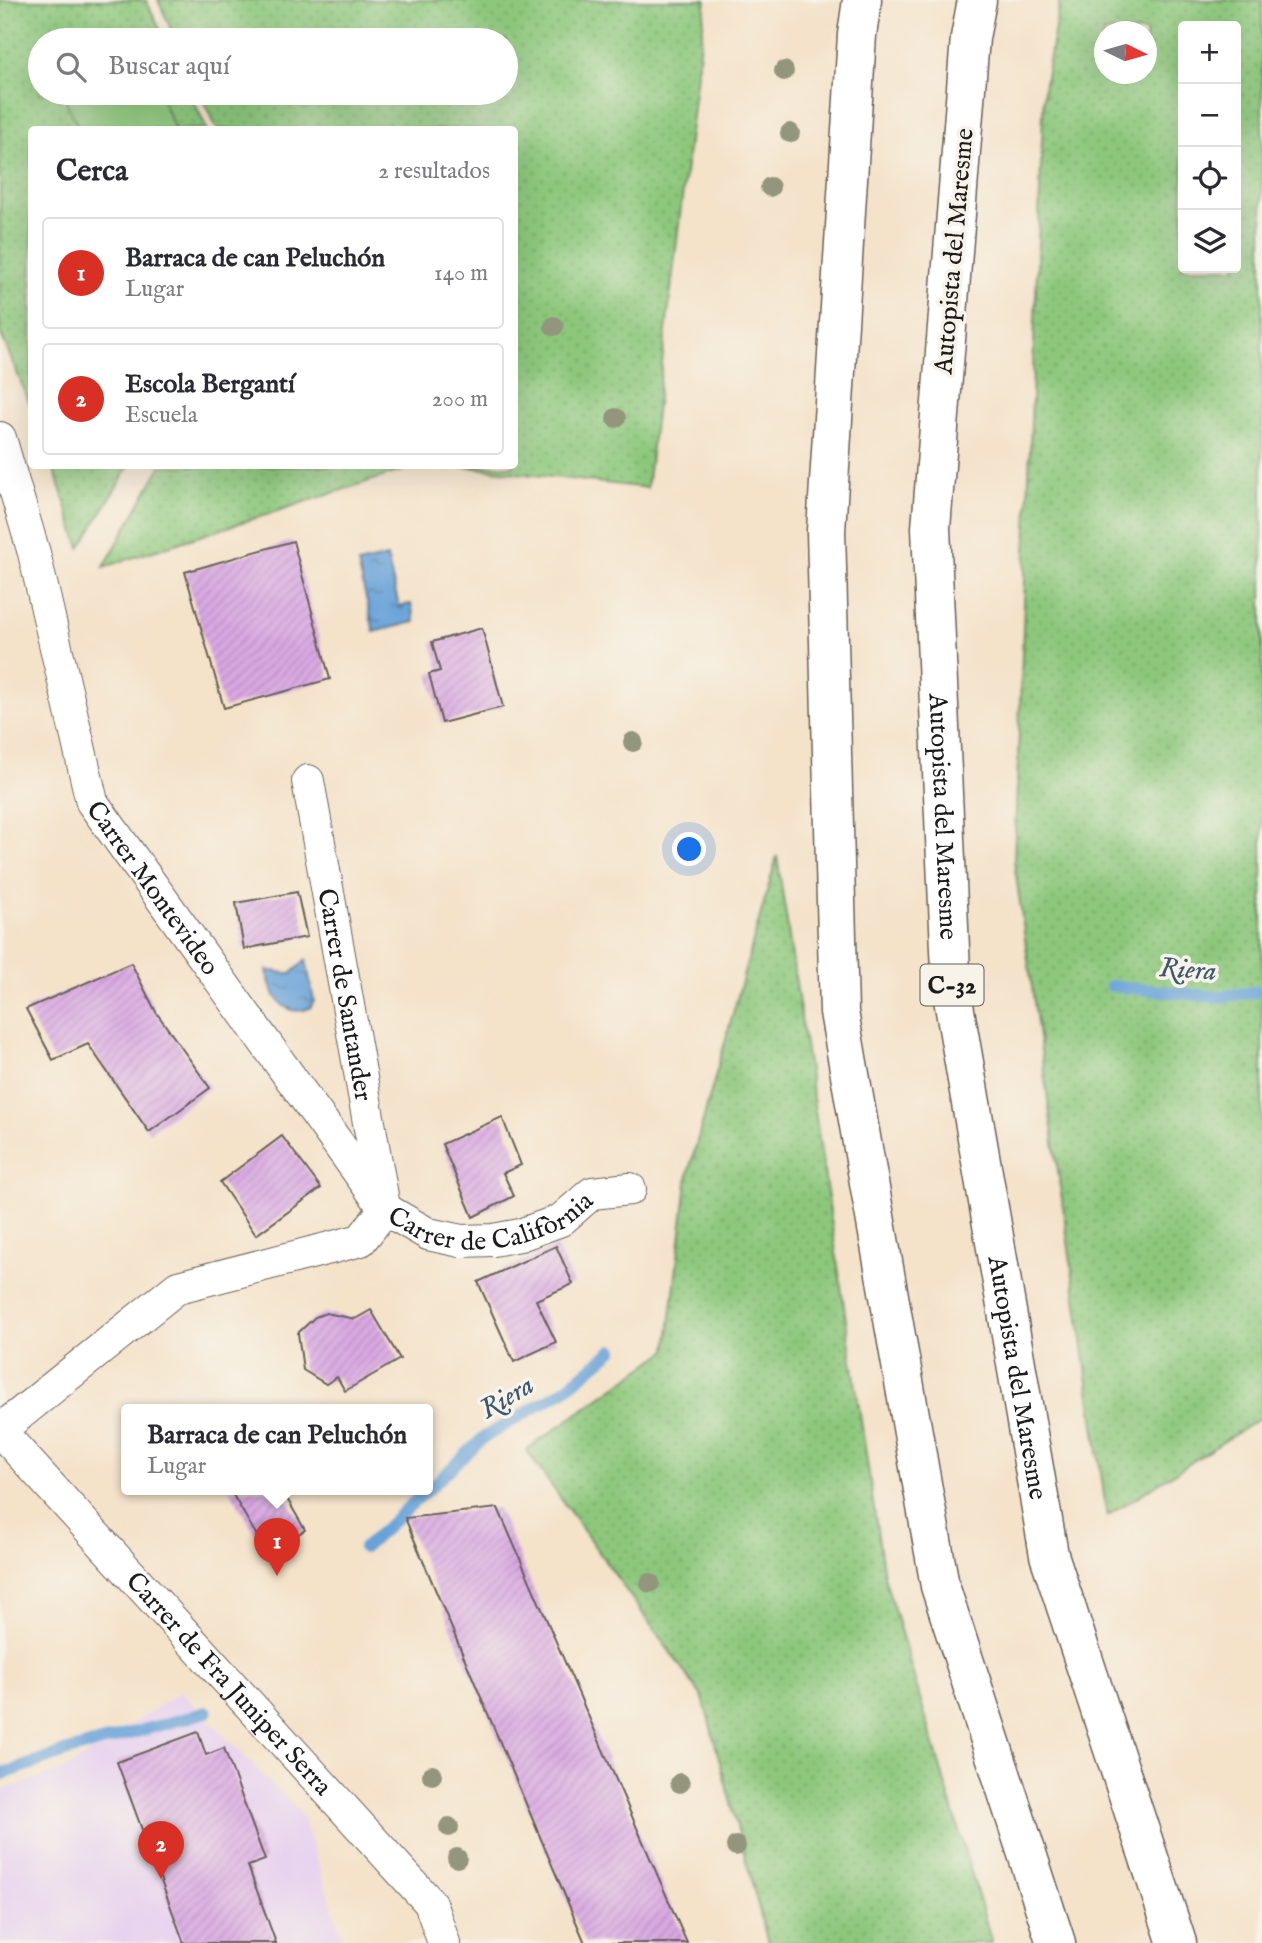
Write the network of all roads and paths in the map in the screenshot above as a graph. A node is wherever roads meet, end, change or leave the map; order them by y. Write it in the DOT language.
graph roads {
  1 [pos="862,0"];
  2 [pos="979,0"];
  3 [pos="0,438"];
  4 [pos="308,781"];
  5 [pos="630,1189"];
  6 [pos="385,1209"];
  7 [pos="0,1431"];
  8 [pos="444,1943"];
  9 [pos="1056,1943"];
  10 [pos="1177,1943"];
  1 -- 9 [label="highway"];
  2 -- 10 [label="highway, Autopista del Maresme / C-32"];
  3 -- 6 [label="street, Carrer Montevideo"];
  4 -- 6 [label="street, Carrer de Santander"];
  5 -- 6 [label="street, Carrer de Califòrnia"];
  6 -- 7 [label="street, Carrer de Califòrnia"];
  7 -- 8 [label="street, Carrer de Fra Juniper Serra"];
}
